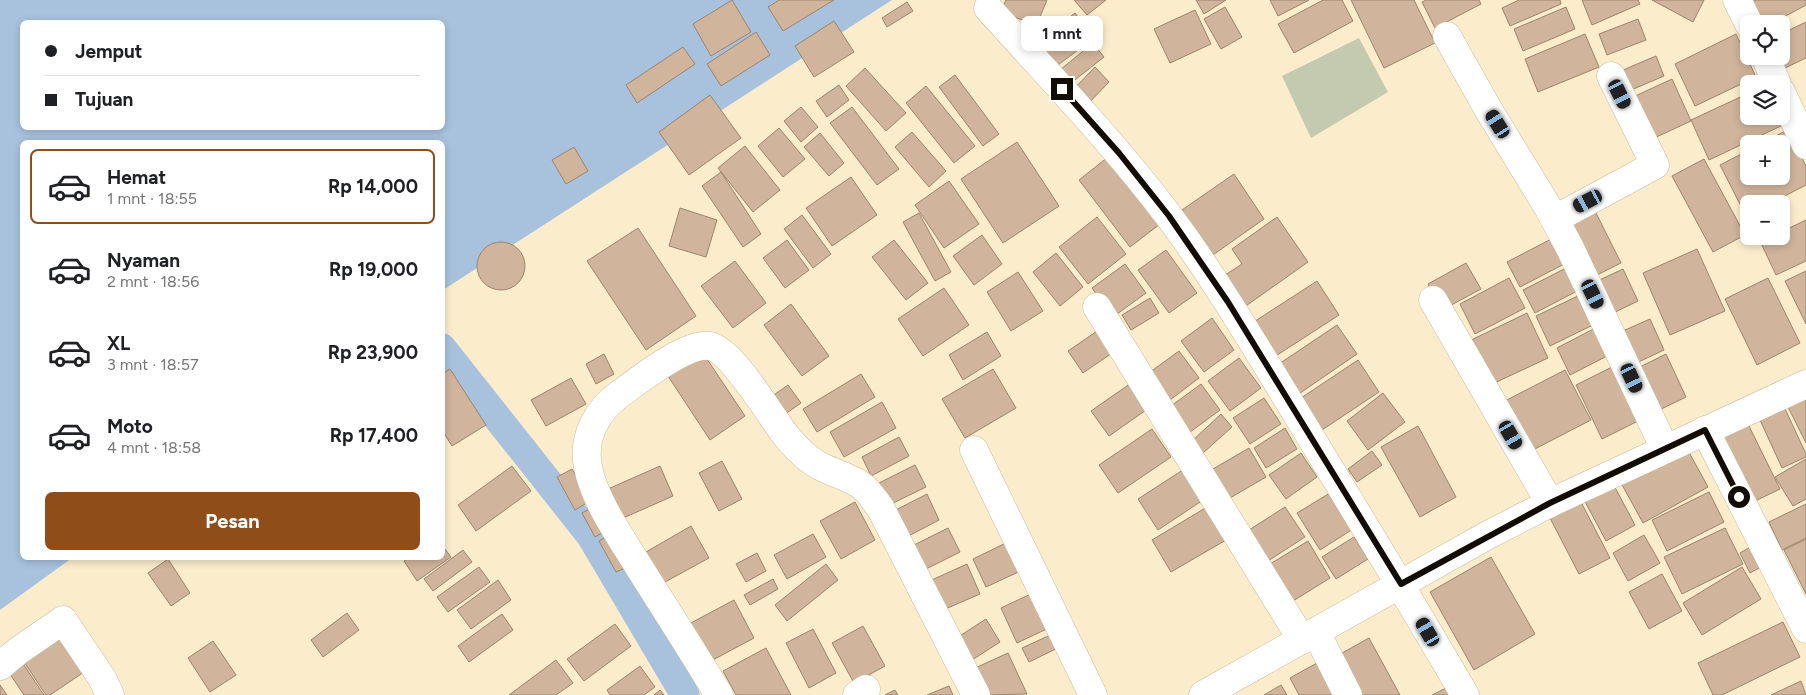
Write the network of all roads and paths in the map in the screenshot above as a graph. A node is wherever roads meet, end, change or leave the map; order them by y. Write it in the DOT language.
graph roads {
  1 [pos="1737,0"];
  2 [pos="988,8"];
  3 [pos="1744,15"];
  4 [pos="1447,36"];
  5 [pos="1611,76"];
  6 [pos="1790,111"];
  7 [pos="1806,145"];
  8 [pos="1555,219"];
  9 [pos="1433,300"];
  10 [pos="1097,307"];
  11 [pos="1806,384"];
  12 [pos="1705,430"];
  13 [pos="1665,449"];
  14 [pos="974,450"];
  15 [pos="1550,503"];
  16 [pos="1401,584"];
  17 [pos="1806,629"];
  18 [pos="1309,636"];
  19 [pos="0,666"];
  20 [pos="110,695"];
  21 [pos="719,695"];
  22 [pos="976,695"];
  23 [pos="1093,695"];
  24 [pos="1203,695"];
  25 [pos="1348,695"];
  26 [pos="1465,695"];
  1 -- 3 [label="street"];
  2 -- 16 [label="street"];
  4 -- 8 [label="street"];
  5 -- 8 [label="street"];
  6 -- 7 [label="street"];
  8 -- 13 [label="street"];
  9 -- 15 [label="street"];
  10 -- 18 [label="street"];
  11 -- 12 [label="street"];
  12 -- 13 [label="street"];
  12 -- 17 [label="street"];
  13 -- 15 [label="street"];
  14 -- 23 [label="street"];
  15 -- 16 [label="street"];
  16 -- 18 [label="street"];
  16 -- 26 [label="street"];
  18 -- 24 [label="street"];
  18 -- 25 [label="street"];
  19 -- 20 [label="street"];
  21 -- 22 [label="street"];
}
